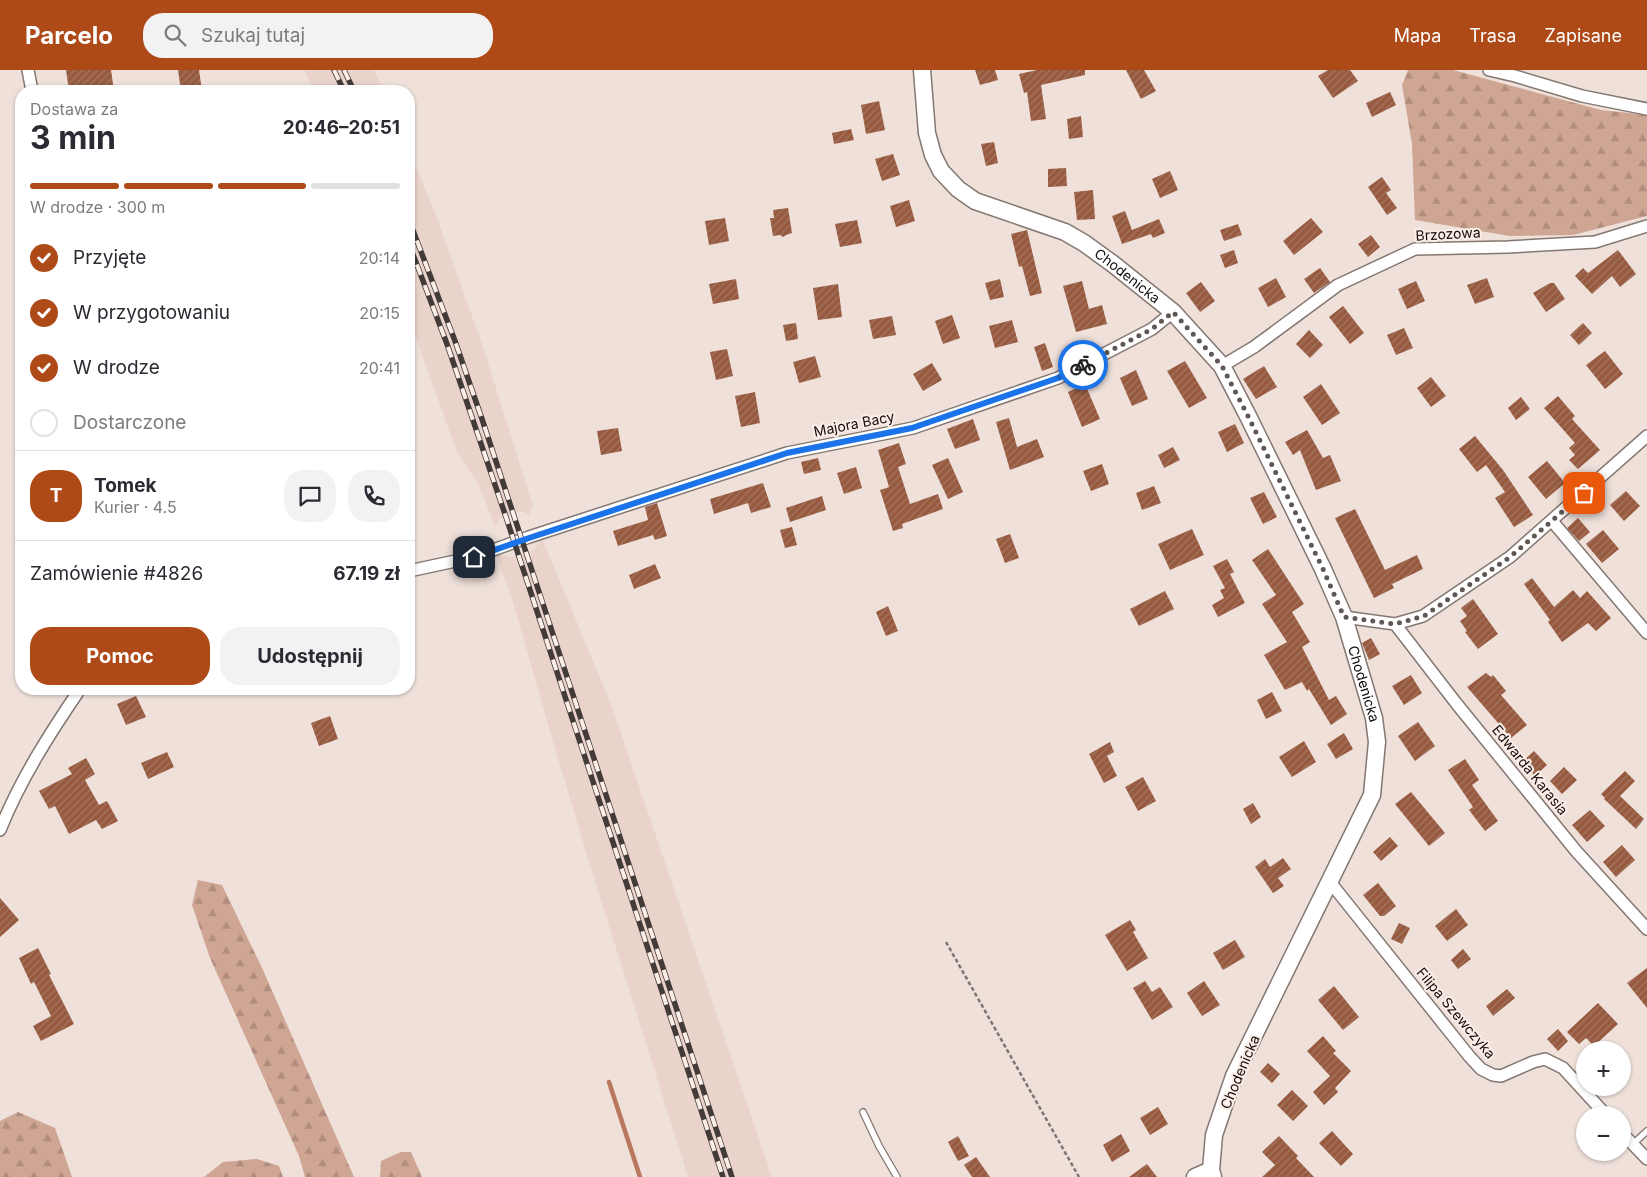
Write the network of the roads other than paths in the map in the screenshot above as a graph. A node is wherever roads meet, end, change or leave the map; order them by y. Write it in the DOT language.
graph roads {
  1 [pos="28,70"];
  2 [pos="922,70"];
  3 [pos="1489,70"];
  4 [pos="31,85"];
  5 [pos="1647,109"];
  6 [pos="1647,226"];
  7 [pos="1173,312"];
  8 [pos="1222,366"];
  9 [pos="1647,436"];
  10 [pos="1552,521"];
  11 [pos="415,570"];
  12 [pos="1344,617"];
  13 [pos="1395,624"];
  14 [pos="1647,634"];
  15 [pos="76,695"];
  16 [pos="0,830"];
  17 [pos="1330,882"];
  18 [pos="1647,929"];
  19 [pos="1598,1106"];
  20 [pos="863,1112"];
  21 [pos="1647,1132"];
  22 [pos="1633,1144"];
  23 [pos="1647,1160"];
  24 [pos="1212,1173"];
  25 [pos="897,1177"];
  26 [pos="1195,1177"];
  1 -- 4 [label="street"];
  2 -- 7 [label="street, Chodenicka"];
  3 -- 5 [label="street"];
  6 -- 8 [label="street, Brzozowa"];
  7 -- 8 [label="street, Chodenicka"];
  7 -- 11 [label="street, Majora Bacy"];
  8 -- 12 [label="street, Chodenicka"];
  9 -- 10 [label="street"];
  10 -- 13 [label="street"];
  10 -- 14 [label="street"];
  12 -- 13 [label="street"];
  12 -- 17 [label="street, Chodenicka"];
  13 -- 18 [label="street, Edwarda Karasia"];
  15 -- 16 [label="street"];
  17 -- 19 [label="street, Filipa Szewczyka"];
  17 -- 24 [label="street, Chodenicka"];
  20 -- 25 [label="lane"];
  21 -- 22 [label="lane"];
  22 -- 23 [label="street"];
  24 -- 26 [label="street"];
}
